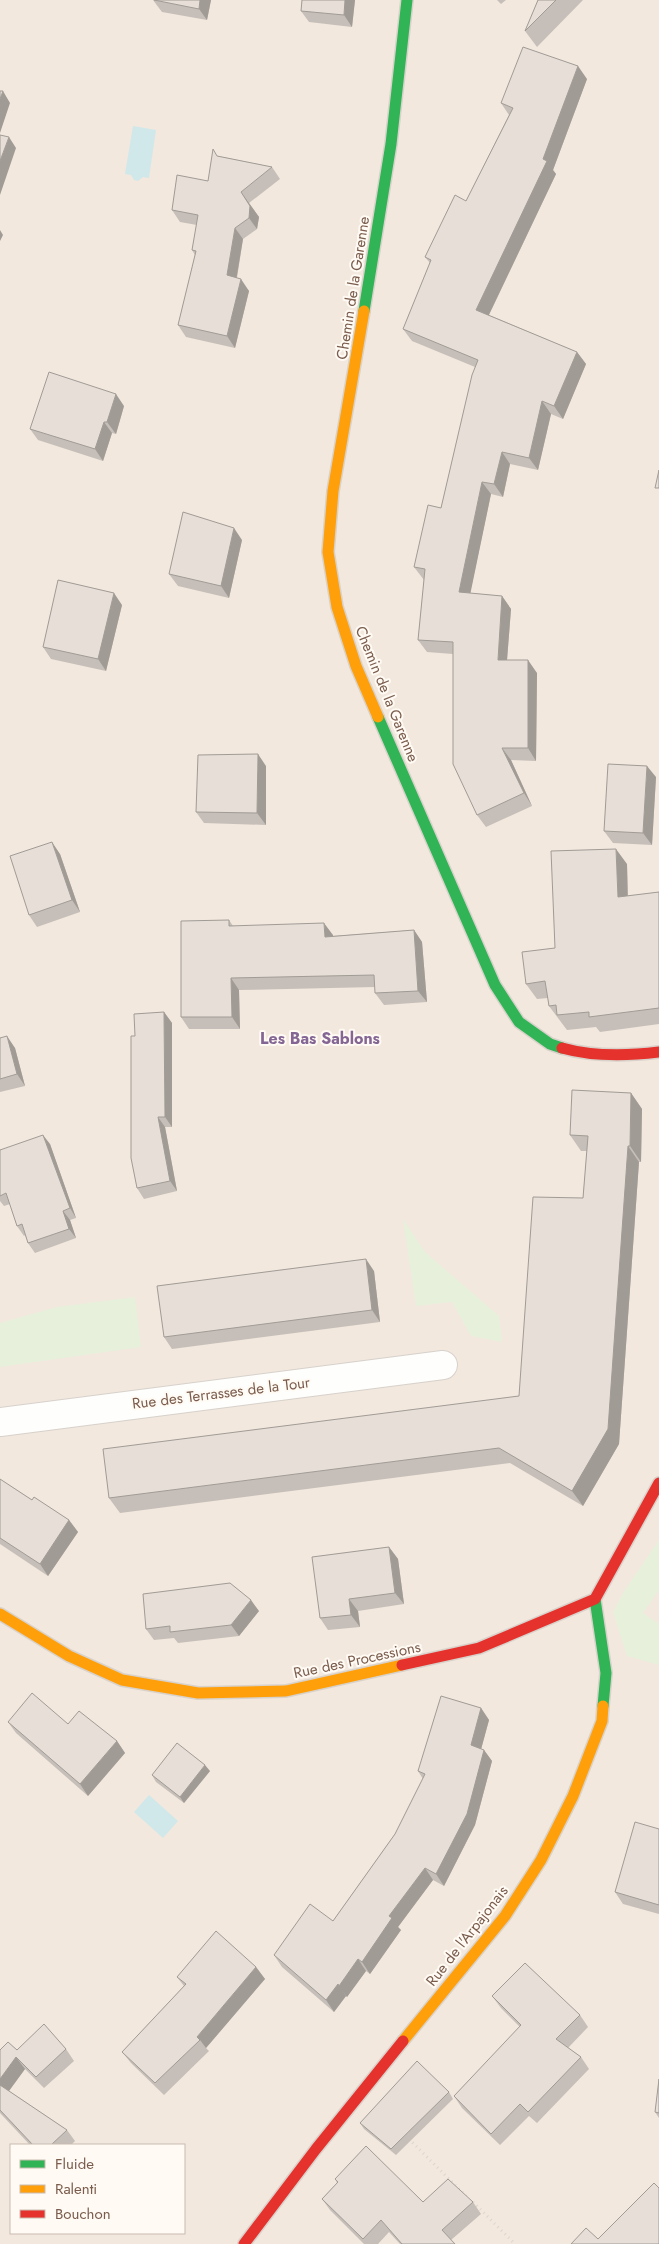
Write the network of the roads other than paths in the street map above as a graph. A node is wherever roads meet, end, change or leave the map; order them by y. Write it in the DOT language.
graph roads {
  1 [pos="407,0"];
  2 [pos="659,1052"];
  3 [pos="442,1365"];
  4 [pos="0,1422"];
  5 [pos="659,1483"];
  6 [pos="595,1600"];
  7 [pos="0,1614"];
  8 [pos="244,2244"];
  1 -- 2 [label="street, Chemin de la Garenne"];
  3 -- 4 [label="street, Rue des Terrasses de la Tour"];
  5 -- 6 [label="street"];
  6 -- 7 [label="street, Rue des Processions"];
  6 -- 8 [label="street, Rue de l'Arpajonais"];
}
